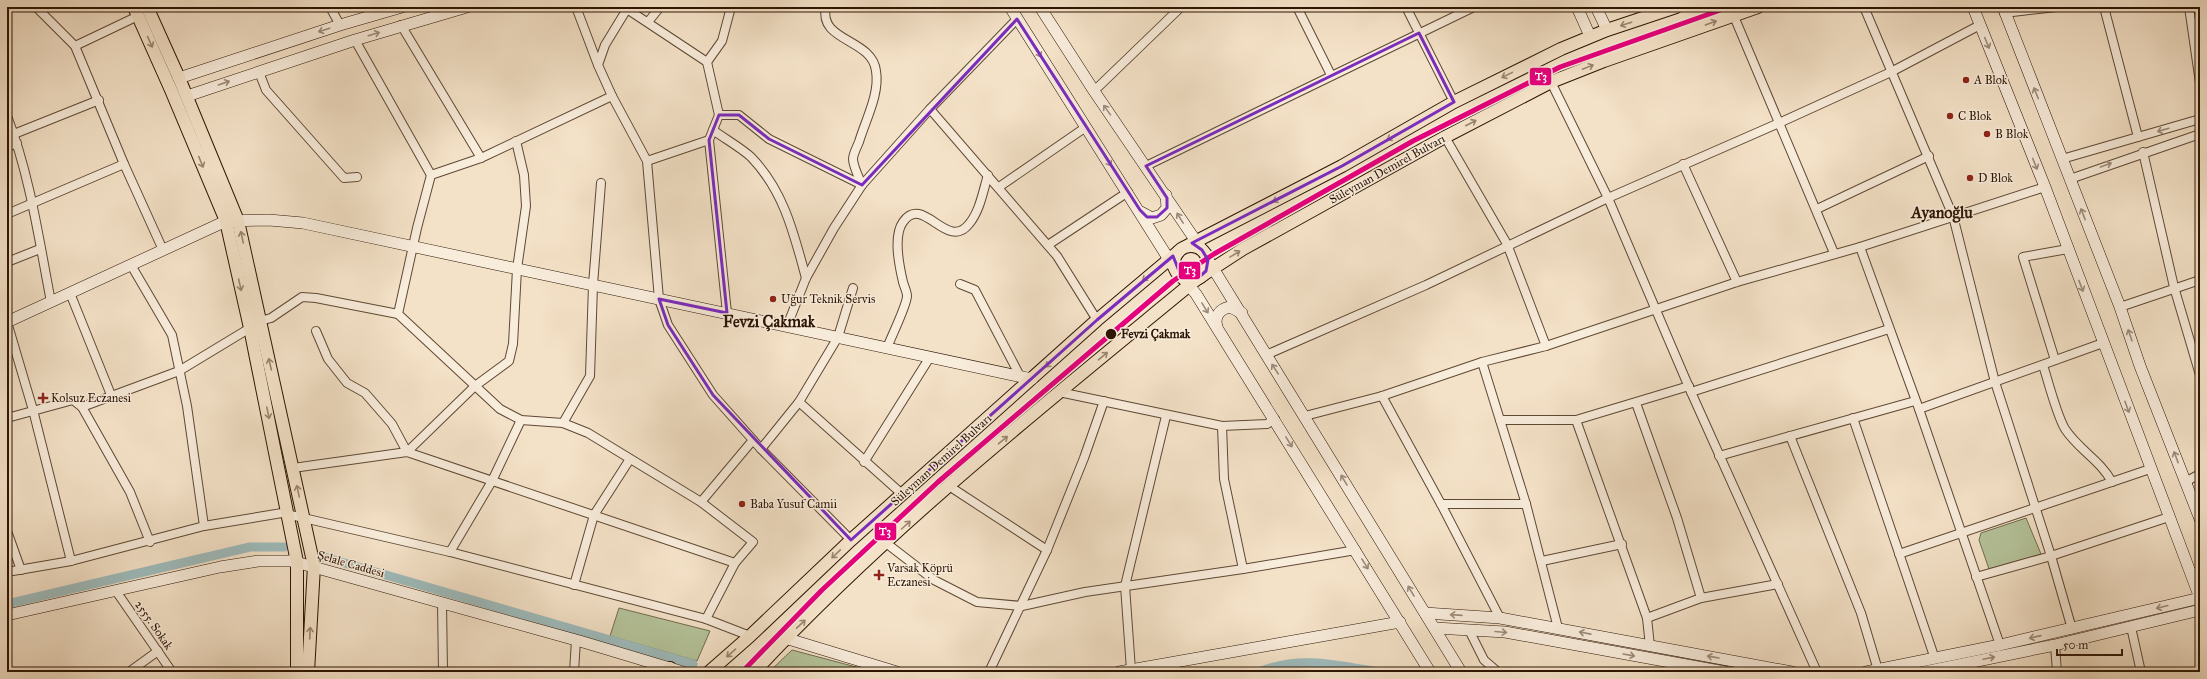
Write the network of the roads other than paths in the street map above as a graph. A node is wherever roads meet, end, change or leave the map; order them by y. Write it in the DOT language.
graph roads {
  1 [pos="36,7"];
  2 [pos="330,7"];
  3 [pos="402,7"];
  4 [pos="466,7"];
  5 [pos="576,7"];
  6 [pos="660,7"];
  7 [pos="731,7"];
  8 [pos="826,7"];
  9 [pos="1010,7"];
  10 [pos="1041,7"];
  11 [pos="1181,7"];
  12 [pos="1297,7"];
  13 [pos="1406,7"];
  14 [pos="1474,7"];
  15 [pos="1577,7"];
  16 [pos="1596,7"];
  17 [pos="1676,7"];
  18 [pos="1758,7"];
  19 [pos="1864,7"];
  20 [pos="1973,7"];
  21 [pos="2056,7"];
  22 [pos="2104,7"];
  23 [pos="2189,7"];
  24 [pos="145,9"];
  25 [pos="2003,10"];
  26 [pos="1733,14"];
  27 [pos="1017,19"];
  28 [pos="648,22"];
  29 [pos="340,25"];
  30 [pos="401,25"];
  31 [pos="1980,25"];
  32 [pos="1607,30"];
  33 [pos="1419,33"];
  34 [pos="1590,36"];
  35 [pos="355,40"];
  36 [pos="75,46"];
  37 [pos="707,62"];
  38 [pos="598,65"];
  39 [pos="259,72"];
  40 [pos="1891,72"];
  41 [pos="1331,75"];
  42 [pos="180,78"];
  43 [pos="1550,82"];
  44 [pos="2200,83"];
  45 [pos="1094,91"];
  46 [pos="187,96"];
  47 [pos="612,96"];
  48 [pos="99,100"];
  49 [pos="1454,102"];
  50 [pos="930,109"];
  51 [pos="719,115"];
  52 [pos="7,116"];
  53 [pos="2200,118"];
  54 [pos="1779,123"];
  55 [pos="1086,127"];
  56 [pos="714,130"];
  57 [pos="14,134"];
  58 [pos="2200,134"];
  59 [pos="1445,137"];
  60 [pos="2138,137"];
  61 [pos="709,140"];
  62 [pos="516,141"];
  63 [pos="17,143"];
  64 [pos="7,147"];
  65 [pos="2143,152"];
  66 [pos="1929,156"];
  67 [pos="481,158"];
  68 [pos="2062,159"];
  69 [pos="647,161"];
  70 [pos="124,164"];
  71 [pos="1683,164"];
  72 [pos="1146,166"];
  73 [pos="988,175"];
  74 [pos="431,176"];
  75 [pos="357,177"];
  76 [pos="2070,179"];
  77 [pos="601,183"];
  78 [pos="862,185"];
  79 [pos="2045,187"];
  80 [pos="999,188"];
  81 [pos="1128,192"];
  82 [pos="1165,193"];
  83 [pos="1608,198"];
  84 [pos="31,202"];
  85 [pos="1817,209"];
  86 [pos="1140,210"];
  87 [pos="7,214"];
  88 [pos="1953,216"];
  89 [pos="238,220"];
  90 [pos="226,221"];
  91 [pos="1507,244"];
  92 [pos="1048,245"];
  93 [pos="412,246"];
  94 [pos="1860,247"];
  95 [pos="40,249"];
  96 [pos="2068,249"];
  97 [pos="163,250"];
  98 [pos="1834,253"];
  99 [pos="7,262"];
  100 [pos="131,264"];
  101 [pos="1192,264"];
  102 [pos="517,269"];
  103 [pos="806,278"];
  104 [pos="2200,280"];
  105 [pos="1737,282"];
  106 [pos="960,284"];
  107 [pos="593,285"];
  108 [pos="2174,287"];
  109 [pos="853,288"];
  110 [pos="70,293"];
  111 [pos="659,299"];
  112 [pos="51,302"];
  113 [pos="2120,307"];
  114 [pos="1655,309"];
  115 [pos="727,313"];
  116 [pos="398,314"];
  117 [pos="1242,314"];
  118 [pos="1097,320"];
  119 [pos="7,322"];
  120 [pos="255,325"];
  121 [pos="787,326"];
  122 [pos="1217,327"];
  123 [pos="1889,329"];
  124 [pos="316,331"];
  125 [pos="838,337"];
  126 [pos="2103,343"];
  127 [pos="1546,346"];
  128 [pos="887,348"];
  129 [pos="1266,355"];
  130 [pos="930,357"];
  131 [pos="2055,360"];
  132 [pos="1482,362"];
  133 [pos="2042,365"];
  134 [pos="179,371"];
  135 [pos="2200,375"];
  136 [pos="1026,378"];
  137 [pos="1995,382"];
  138 [pos="475,386"];
  139 [pos="1690,389"];
  140 [pos="1059,392"];
  141 [pos="111,396"];
  142 [pos="1382,396"];
  143 [pos="1104,401"];
  144 [pos="1915,401"];
  145 [pos="799,402"];
  146 [pos="1636,403"];
  147 [pos="82,407"];
  148 [pos="1919,409"];
  149 [pos="33,410"];
  150 [pos="1166,416"];
  151 [pos="1305,416"];
  152 [pos="7,418"];
  153 [pos="1853,418"];
  154 [pos="1275,419"];
  155 [pos="522,420"];
  156 [pos="1500,420"];
  157 [pos="1576,420"];
  158 [pos="563,423"];
  159 [pos="1222,426"];
  160 [pos="1790,436"];
  161 [pos="753,440"];
  162 [pos="761,449"];
  163 [pos="407,452"];
  164 [pos="1719,456"];
  165 [pos="630,459"];
  166 [pos="864,462"];
  167 [pos="293,468"];
  168 [pos="2150,469"];
  169 [pos="2200,474"];
  170 [pos="492,481"];
  171 [pos="2112,482"];
  172 [pos="2185,482"];
  173 [pos="949,486"];
  174 [pos="902,494"];
  175 [pos="701,502"];
  176 [pos="1441,504"];
  177 [pos="1526,504"];
  178 [pos="2034,508"];
  179 [pos="289,515"];
  180 [pos="594,515"];
  181 [pos="2169,517"];
  182 [pos="303,518"];
  183 [pos="2200,519"];
  184 [pos="204,526"];
  185 [pos="7,531"];
  186 [pos="1961,534"];
  187 [pos="851,540"];
  188 [pos="150,542"];
  189 [pos="886,543"];
  190 [pos="1622,544"];
  191 [pos="1047,550"];
  192 [pos="1356,550"];
  193 [pos="450,552"];
  194 [pos="1899,554"];
  195 [pos="2051,556"];
  196 [pos="71,561"];
  197 [pos="1542,561"];
  198 [pos="297,562"];
  199 [pos="735,563"];
  200 [pos="314,566"];
  201 [pos="1243,569"];
  202 [pos="21,570"];
  203 [pos="7,572"];
  204 [pos="1976,577"];
  205 [pos="1778,584"];
  206 [pos="574,585"];
  207 [pos="1125,586"];
  208 [pos="116,591"];
  209 [pos="1701,598"];
  210 [pos="2200,598"];
  211 [pos="442,603"];
  212 [pos="1022,606"];
  213 [pos="2200,610"];
  214 [pos="1425,613"];
  215 [pos="7,615"];
  216 [pos="1500,618"];
  217 [pos="1647,618"];
  218 [pos="706,619"];
  219 [pos="1400,622"];
  220 [pos="2131,627"];
  221 [pos="1435,628"];
  222 [pos="1558,628"];
  223 [pos="2072,629"];
  224 [pos="1469,630"];
  225 [pos="750,636"];
  226 [pos="786,638"];
  227 [pos="576,640"];
  228 [pos="2055,644"];
  229 [pos="2000,645"];
  230 [pos="1650,646"];
  231 [pos="158,651"];
  232 [pos="1935,659"];
  233 [pos="671,670"];
  234 [pos="1131,670"];
  235 [pos="1872,671"];
  236 [pos="129,672"];
  237 [pos="172,672"];
  238 [pos="297,672"];
  239 [pos="308,672"];
  240 [pos="443,672"];
  241 [pos="574,672"];
  242 [pos="683,672"];
  243 [pos="709,672"];
  244 [pos="754,672"];
  245 [pos="897,672"];
  246 [pos="989,672"];
  247 [pos="1119,672"];
  248 [pos="1430,672"];
  249 [pos="1461,672"];
  250 [pos="1498,672"];
  251 [pos="1725,672"];
  252 [pos="1792,672"];
  253 [pos="1817,672"];
  254 [pos="1924,672"];
  255 [pos="2058,672"];
  256 [pos="2141,672"];
  1 -- 36 [label="street"];
  2 -- 29 [label="street"];
  3 -- 29 [label="street"];
  4 -- 30 [label="street"];
  5 -- 38 [label="street"];
  6 -- 28 [label="street"];
  7 -- 37 [label="street"];
  8 -- 78 [label="street"];
  9 -- 27 [label="street"];
  10 -- 45 [label="street"];
  11 -- 45 [label="street"];
  12 -- 41 [label="street"];
  13 -- 33 [label="street"];
  14 -- 33 [label="street"];
  15 -- 34 [label="street"];
  16 -- 32 [label="street"];
  17 -- 32 [label="main road, Süleyman Demirel Bulvarı, one-way"];
  18 -- 26 [label="main road, Süleyman Demirel Bulvarı"];
  19 -- 40 [label="street"];
  20 -- 31 [label="street"];
  21 -- 25 [label="street"];
  22 -- 60 [label="street"];
  23 -- 44 [label="street"];
  24 -- 36 [label="street"];
  24 -- 42 [label="main road"];
  24 -- 90 [label="main road, one-way"];
  68 -- 25 [label="street, one-way"];
  43 -- 26 [label="main road, Süleyman Demirel Bulvarı, one-way"];
  26 -- 54 [label="street"];
  27 -- 50 [label="street"];
  27 -- 55 [label="street, one-way"];
  28 -- 37 [label="street"];
  28 -- 38 [label="street"];
  29 -- 42 [label="street, one-way"];
  35 -- 30 [label="street, one-way"];
  30 -- 67 [label="street"];
  31 -- 40 [label="street"];
  31 -- 79 [label="street, one-way"];
  32 -- 34 [label="main road, Süleyman Demirel Bulvarı"];
  33 -- 41 [label="street"];
  33 -- 49 [label="street"];
  34 -- 49 [label="main road, Süleyman Demirel Bulvarı, one-way"];
  35 -- 39 [label="street"];
  35 -- 74 [label="street"];
  36 -- 48 [label="street"];
  37 -- 51 [label="street"];
  38 -- 47 [label="street"];
  46 -- 39 [label="street, one-way"];
  39 -- 75 [label="street"];
  40 -- 54 [label="street"];
  40 -- 66 [label="street"];
  41 -- 72 [label="street"];
  42 -- 46 [label="main road"];
  59 -- 43 [label="main road, Süleyman Demirel Bulvarı, one-way"];
  43 -- 83 [label="street"];
  72 -- 45 [label="street, one-way"];
  46 -- 89 [label="main road"];
  47 -- 62 [label="street"];
  47 -- 69 [label="street"];
  48 -- 57 [label="street"];
  48 -- 70 [label="street"];
  49 -- 101 [label="main road, Süleyman Demirel Bulvarı, one-way"];
  50 -- 73 [label="street"];
  50 -- 78 [label="street"];
  51 -- 56 [label="street"];
  51 -- 78 [label="street"];
  52 -- 57 [label="street"];
  53 -- 60 [label="street, one-way"];
  54 -- 71 [label="street"];
  54 -- 85 [label="street"];
  55 -- 80 [label="street"];
  55 -- 81 [label="street, one-way"];
  56 -- 61 [label="street"];
  56 -- 103 [label="street"];
  57 -- 63 [label="street"];
  58 -- 65 [label="street"];
  59 -- 91 [label="street"];
  101 -- 59 [label="main road, Süleyman Demirel Bulvarı, one-way"];
  60 -- 68 [label="street"];
  61 -- 69 [label="street"];
  61 -- 115 [label="street"];
  62 -- 67 [label="street"];
  62 -- 102 [label="street"];
  63 -- 64 [label="street"];
  63 -- 84 [label="street"];
  76 -- 65 [label="street, one-way"];
  65 -- 108 [label="street"];
  66 -- 85 [label="street"];
  66 -- 88 [label="street"];
  67 -- 74 [label="street"];
  68 -- 76 [label="street"];
  69 -- 111 [label="street"];
  70 -- 84 [label="street"];
  70 -- 97 [label="street"];
  71 -- 83 [label="street"];
  71 -- 105 [label="street"];
  72 -- 82 [label="street"];
  73 -- 80 [label="street"];
  73 -- 128 [label="street"];
  74 -- 93 [label="street"];
  113 -- 76 [label="street, one-way"];
  77 -- 107 [label="street"];
  78 -- 103 [label="street"];
  79 -- 88 [label="street"];
  79 -- 96 [label="street"];
  80 -- 92 [label="street"];
  81 -- 86 [label="street"];
  81 -- 92 [label="street"];
  82 -- 86 [label="street"];
  101 -- 82 [label="street, one-way"];
  83 -- 91 [label="street"];
  83 -- 114 [label="street"];
  84 -- 87 [label="street"];
  84 -- 95 [label="street"];
  85 -- 98 [label="street"];
  86 -- 101 [label="street"];
  88 -- 94 [label="street"];
  88 -- 137 [label="street"];
  89 -- 90 [label="street"];
  89 -- 93 [label="street"];
  120 -- 89 [label="main road, one-way"];
  90 -- 97 [label="street"];
  90 -- 120 [label="main road, one-way"];
  91 -- 127 [label="street"];
  91 -- 129 [label="street"];
  92 -- 118 [label="street"];
  93 -- 102 [label="street"];
  93 -- 116 [label="street"];
  94 -- 98 [label="street"];
  94 -- 123 [label="street"];
  95 -- 99 [label="street"];
  95 -- 112 [label="street"];
  96 -- 126 [label="street, one-way"];
  96 -- 131 [label="street"];
  97 -- 100 [label="street"];
  98 -- 105 [label="street"];
  100 -- 110 [label="street"];
  100 -- 134 [label="street"];
  101 -- 117 [label="street"];
  101 -- 118 [label="main road, Süleyman Demirel Bulvarı, one-way"];
  101 -- 122 [label="street, one-way"];
  140 -- 101 [label="main road, Süleyman Demirel Bulvarı, one-way"];
  102 -- 107 [label="street"];
  102 -- 138 [label="street"];
  103 -- 121 [label="street"];
  104 -- 108 [label="street"];
  105 -- 114 [label="street"];
  106 -- 136 [label="street"];
  107 -- 111 [label="street"];
  107 -- 158 [label="street"];
  108 -- 113 [label="street"];
  108 -- 135 [label="street"];
  109 -- 125 [label="street"];
  110 -- 112 [label="street"];
  110 -- 141 [label="street"];
  111 -- 115 [label="street"];
  111 -- 161 [label="street"];
  112 -- 119 [label="street"];
  172 -- 113 [label="street, one-way"];
  114 -- 127 [label="street"];
  114 -- 139 [label="street"];
  115 -- 121 [label="street"];
  116 -- 120 [label="street"];
  116 -- 138 [label="street"];
  117 -- 122 [label="street"];
  117 -- 129 [label="street"];
  118 -- 136 [label="main road, Süleyman Demirel Bulvarı, one-way"];
  119 -- 149 [label="street"];
  120 -- 134 [label="street"];
  167 -- 120 [label="main road, one-way"];
  120 -- 179 [label="main road, one-way"];
  121 -- 125 [label="street"];
  122 -- 154 [label="street"];
  123 -- 139 [label="street"];
  123 -- 144 [label="street"];
  124 -- 163 [label="street"];
  125 -- 128 [label="street"];
  125 -- 145 [label="street"];
  126 -- 131 [label="street"];
  126 -- 168 [label="street, one-way"];
  127 -- 132 [label="street"];
  128 -- 130 [label="street"];
  151 -- 129 [label="street, one-way"];
  130 -- 136 [label="street"];
  130 -- 166 [label="street"];
  131 -- 133 [label="street"];
  132 -- 142 [label="street"];
  132 -- 156 [label="street"];
  133 -- 137 [label="street"];
  133 -- 171 [label="street"];
  134 -- 141 [label="street"];
  134 -- 184 [label="street"];
  136 -- 174 [label="main road, Süleyman Demirel Bulvarı"];
  137 -- 148 [label="street"];
  137 -- 178 [label="street"];
  138 -- 155 [label="street"];
  138 -- 163 [label="street"];
  139 -- 146 [label="street"];
  139 -- 164 [label="street"];
  140 -- 143 [label="street"];
  173 -- 140 [label="main road, Süleyman Demirel Bulvarı, one-way"];
  141 -- 147 [label="street"];
  142 -- 151 [label="street"];
  142 -- 176 [label="street"];
  143 -- 150 [label="street"];
  143 -- 191 [label="street"];
  144 -- 148 [label="street"];
  144 -- 153 [label="street"];
  145 -- 162 [label="street"];
  145 -- 166 [label="street"];
  146 -- 157 [label="street"];
  146 -- 209 [label="street"];
  147 -- 149 [label="street"];
  147 -- 188 [label="street"];
  148 -- 186 [label="street"];
  149 -- 152 [label="street"];
  149 -- 196 [label="street"];
  150 -- 159 [label="street"];
  150 -- 207 [label="street"];
  214 -- 151 [label="street, one-way"];
  153 -- 160 [label="street"];
  153 -- 194 [label="street"];
  154 -- 159 [label="street"];
  154 -- 192 [label="street, one-way"];
  155 -- 158 [label="street"];
  155 -- 170 [label="street"];
  156 -- 157 [label="street"];
  156 -- 177 [label="street"];
  157 -- 190 [label="street"];
  158 -- 165 [label="street"];
  159 -- 201 [label="street"];
  160 -- 164 [label="street"];
  160 -- 235 [label="street"];
  161 -- 162 [label="street"];
  161 -- 175 [label="street"];
  162 -- 187 [label="street"];
  163 -- 167 [label="street"];
  163 -- 170 [label="street"];
  164 -- 205 [label="street"];
  165 -- 175 [label="street"];
  165 -- 180 [label="street"];
  166 -- 174 [label="street"];
  182 -- 167 [label="main road, one-way"];
  168 -- 171 [label="street"];
  168 -- 181 [label="street"];
  169 -- 172 [label="street"];
  170 -- 180 [label="street"];
  170 -- 193 [label="street"];
  171 -- 178 [label="street"];
  172 -- 183 [label="street"];
  189 -- 173 [label="main road, Süleyman Demirel Bulvarı, one-way"];
  173 -- 191 [label="street"];
  174 -- 187 [label="main road, Süleyman Demirel Bulvarı"];
  175 -- 199 [label="street"];
  176 -- 177 [label="street"];
  176 -- 216 [label="street"];
  177 -- 197 [label="street"];
  178 -- 186 [label="street"];
  178 -- 195 [label="street"];
  179 -- 182 [label="street"];
  179 -- 184 [label="street"];
  179 -- 198 [label="main road"];
  180 -- 199 [label="street"];
  180 -- 206 [label="street"];
  181 -- 195 [label="street"];
  181 -- 210 [label="street"];
  182 -- 193 [label="street"];
  182 -- 200 [label="main road"];
  184 -- 188 [label="street"];
  185 -- 202 [label="street"];
  186 -- 194 [label="street"];
  186 -- 204 [label="street"];
  187 -- 225 [label="main road, Süleyman Demirel Bulvarı, one-way"];
  188 -- 196 [label="street"];
  189 -- 212 [label="street"];
  226 -- 189 [label="main road, Süleyman Demirel Bulvarı, one-way"];
  190 -- 197 [label="street"];
  190 -- 217 [label="street"];
  191 -- 212 [label="street"];
  192 -- 201 [label="street"];
  192 -- 219 [label="street, one-way"];
  193 -- 206 [label="street"];
  194 -- 232 [label="street"];
  195 -- 204 [label="street"];
  195 -- 223 [label="street"];
  196 -- 202 [label="street"];
  197 -- 222 [label="street"];
  198 -- 200 [label="street, Şelale Caddesi"];
  198 -- 208 [label="street, Şelale Caddesi"];
  198 -- 238 [label="main road"];
  199 -- 218 [label="street"];
  200 -- 211 [label="street, Şelale Caddesi"];
  239 -- 200 [label="main road, one-way"];
  201 -- 207 [label="street"];
  202 -- 203 [label="street"];
  204 -- 229 [label="street"];
  205 -- 209 [label="street"];
  205 -- 253 [label="street"];
  206 -- 218 [label="street"];
  207 -- 212 [label="street"];
  207 -- 234 [label="street"];
  208 -- 215 [label="street, Şelale Caddesi"];
  208 -- 231 [label="street, 2555. Sokak"];
  209 -- 217 [label="street"];
  210 -- 223 [label="street, one-way"];
  211 -- 227 [label="street, Şelale Caddesi"];
  211 -- 240 [label="street"];
  212 -- 246 [label="street"];
  213 -- 220 [label="street"];
  216 -- 214 [label="street, one-way"];
  214 -- 221 [label="street"];
  216 -- 222 [label="street"];
  217 -- 230 [label="street"];
  218 -- 225 [label="street"];
  219 -- 234 [label="street"];
  219 -- 248 [label="street"];
  220 -- 228 [label="street"];
  220 -- 256 [label="street"];
  221 -- 224 [label="street"];
  221 -- 249 [label="street"];
  230 -- 222 [label="street, one-way"];
  223 -- 229 [label="street, one-way"];
  224 -- 250 [label="street"];
  224 -- 251 [label="street, one-way"];
  225 -- 243 [label="main road, Süleyman Demirel Bulvarı, one-way"];
  226 -- 244 [label="main road, Süleyman Demirel Bulvarı"];
  226 -- 245 [label="street"];
  227 -- 233 [label="street, Şelale Caddesi"];
  227 -- 241 [label="street"];
  254 -- 228 [label="street, one-way"];
  228 -- 255 [label="street"];
  229 -- 232 [label="street"];
  252 -- 230 [label="street, one-way"];
  231 -- 236 [label="street"];
  231 -- 237 [label="street, 2555. Sokak"];
  232 -- 235 [label="street"];
  233 -- 242 [label="street, Şelale Caddesi"];
  234 -- 247 [label="street"];
}
